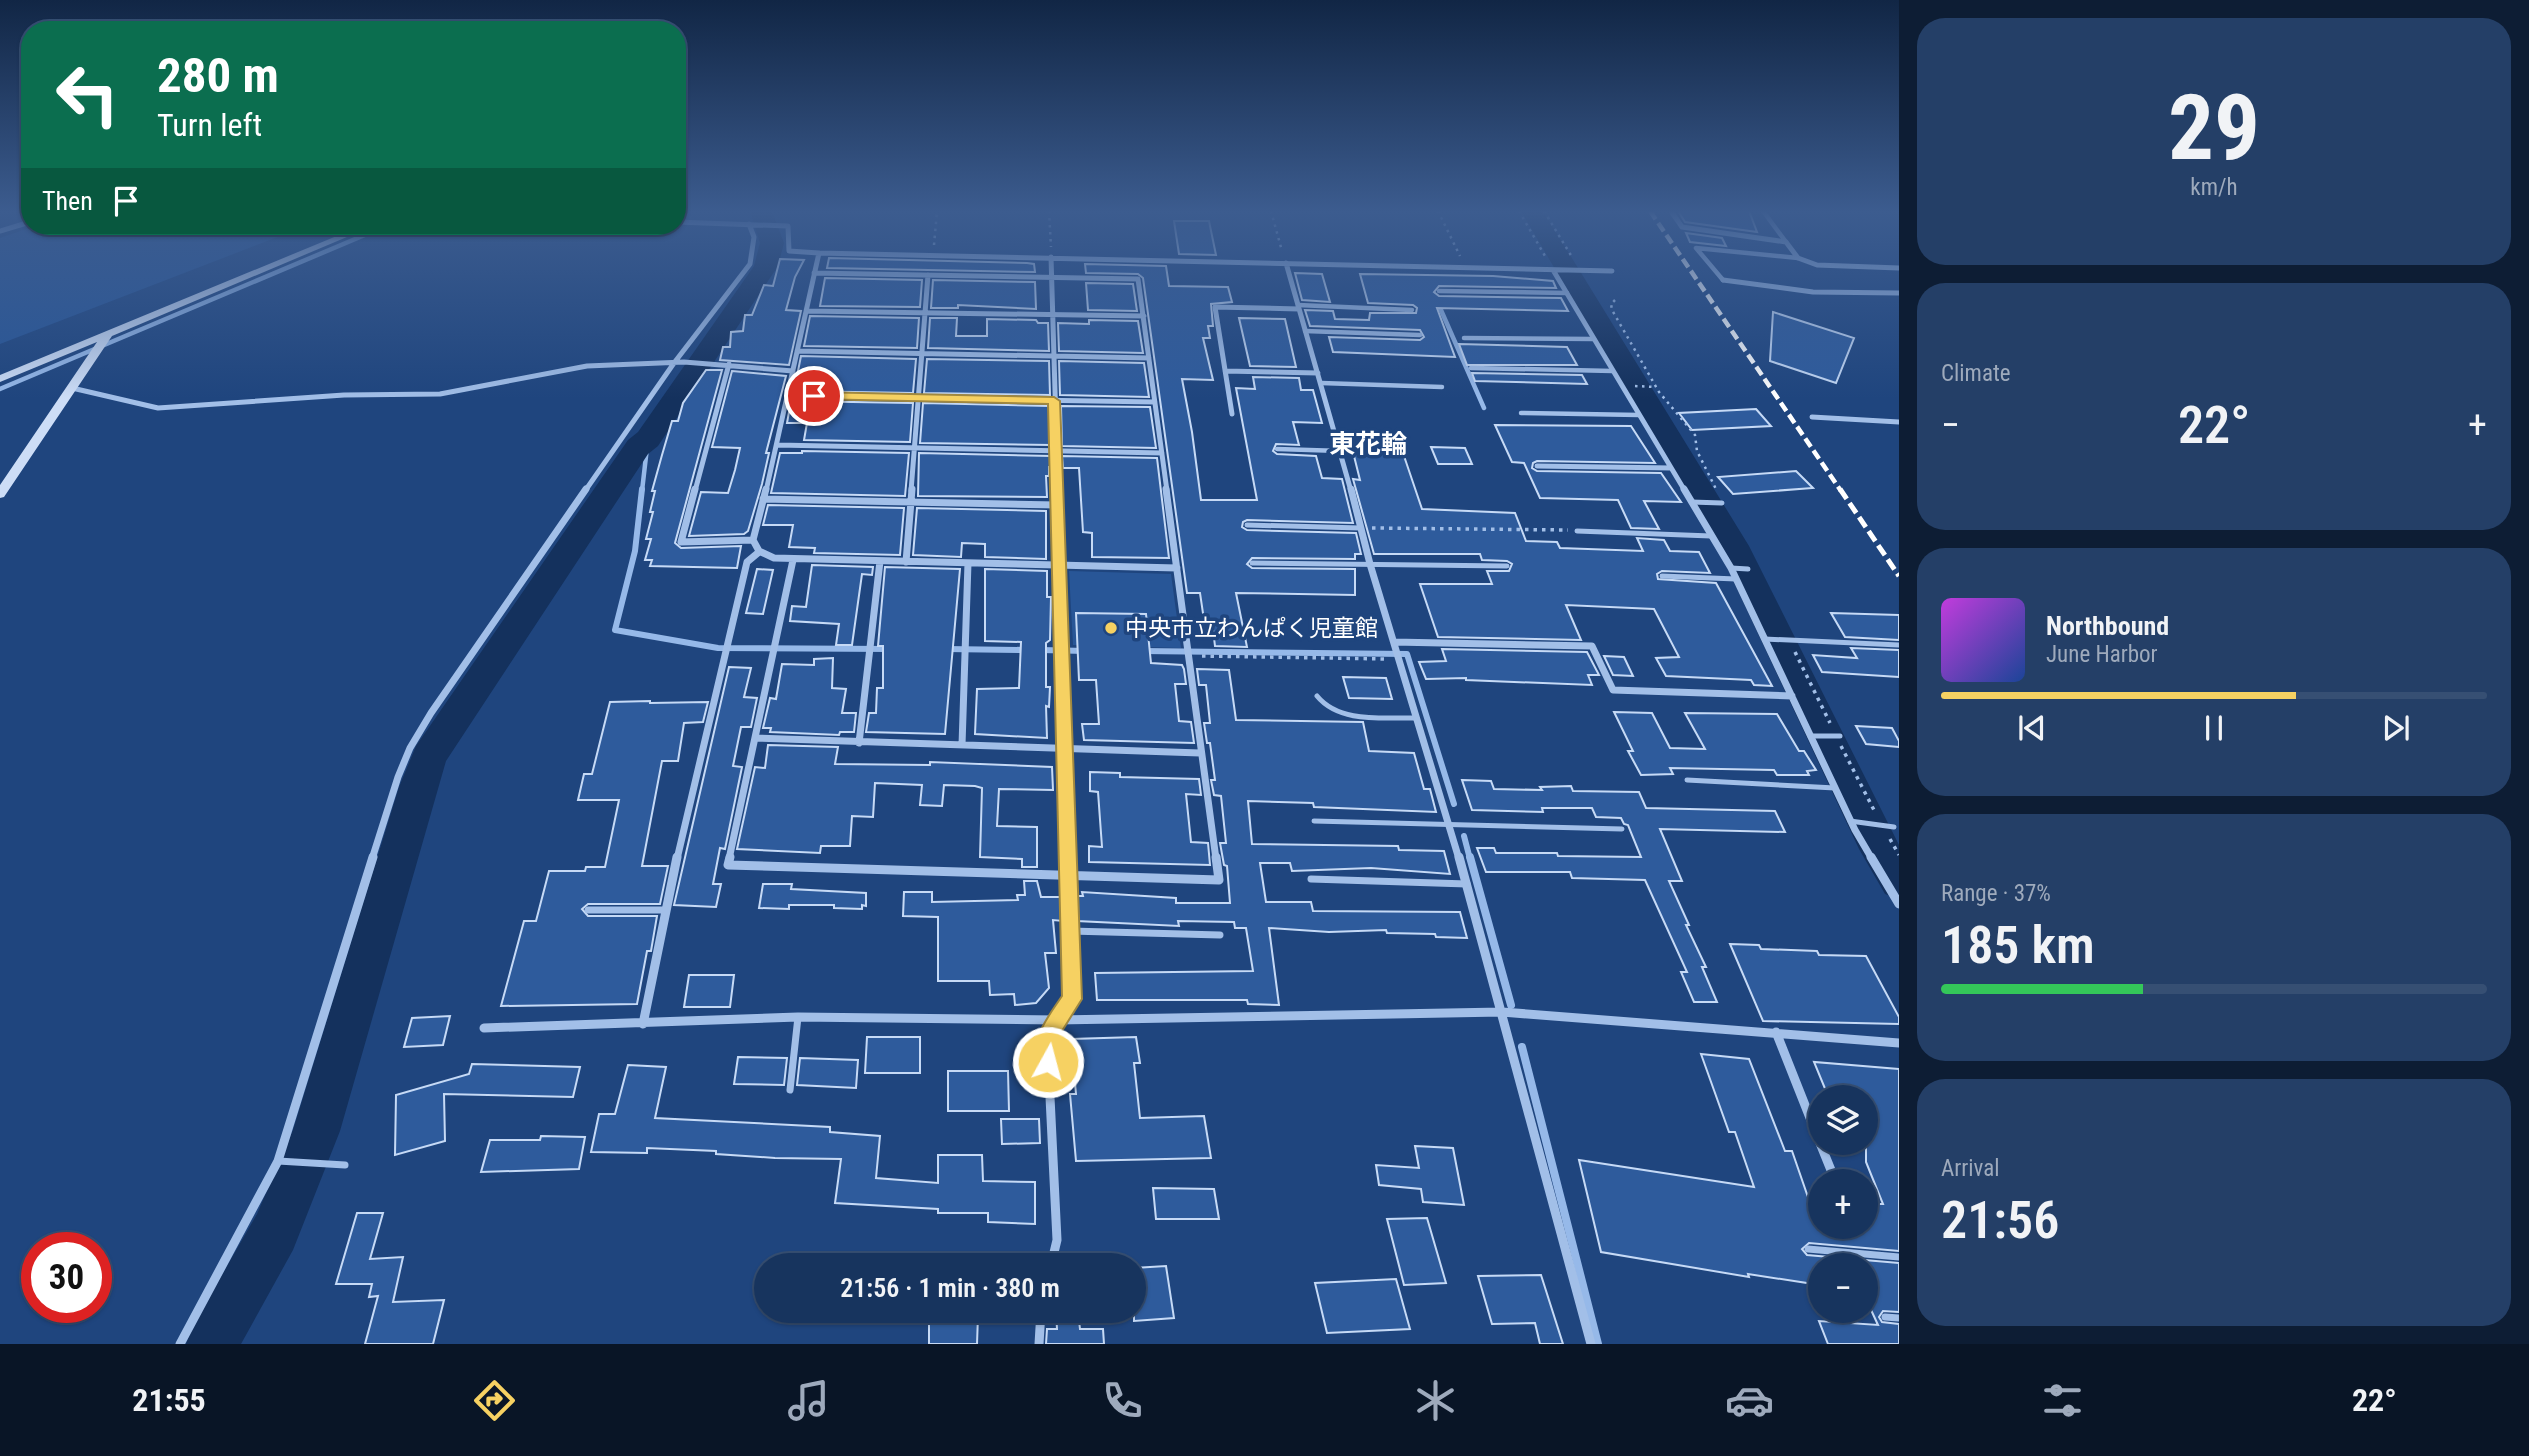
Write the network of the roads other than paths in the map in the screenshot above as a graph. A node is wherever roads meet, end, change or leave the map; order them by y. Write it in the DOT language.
graph roads {
  1 [pos="814,273"];
  2 [pos="252,274"];
  3 [pos="743,274"];
  4 [pos="855,274"];
  5 [pos="1051,274"];
  6 [pos="1289,274"];
  7 [pos="1558,274"];
  8 [pos="1718,274"];
  9 [pos="928,275"];
  10 [pos="1051,277"];
  11 [pos="1723,280"];
  12 [pos="1439,290"];
  13 [pos="1567,293"];
  14 [pos="1899,293"];
  15 [pos="1298,307"];
  16 [pos="1412,310"];
  17 [pos="806,311"];
  18 [pos="925,312"];
  19 [pos="1051,315"];
  20 [pos="1144,316"];
  21 [pos="1305,331"];
  22 [pos="109,333"];
  23 [pos="1420,335"];
  24 [pos="1464,338"];
  25 [pos="1594,340"];
  26 [pos="797,351"];
  27 [pos="922,354"];
  28 [pos="1053,356"];
  29 [pos="1149,358"];
  30 [pos="674,363"];
  31 [pos="729,364"];
  32 [pos="1471,368"];
  33 [pos="793,370"];
  34 [pos="1225,371"];
  35 [pos="1613,371"];
  36 [pos="1318,373"];
  37 [pos="0,379"];
  38 [pos="1321,383"];
  39 [pos="1442,387"];
  40 [pos="72,388"];
  41 [pos="788,396"];
  42 [pos="919,398"];
  43 [pos="1054,401"];
  44 [pos="1155,402"];
  45 [pos="1521,413"];
  46 [pos="1231,414"];
  47 [pos="1639,415"];
  48 [pos="1812,417"];
  49 [pos="1899,422"];
  50 [pos="778,445"];
  51 [pos="915,449"];
  52 [pos="1277,449"];
  53 [pos="1055,451"];
  54 [pos="1341,451"];
  55 [pos="1162,453"];
  56 [pos="1537,466"];
  57 [pos="1671,468"];
  58 [pos="0,494"];
  59 [pos="763,499"];
  60 [pos="911,502"];
  61 [pos="1692,502"];
  62 [pos="1722,503"];
  63 [pos="1057,505"];
  64 [pos="1247,525"];
  65 [pos="1360,528"];
  66 [pos="1577,531"];
  67 [pos="1711,536"];
  68 [pos="753,540"];
  69 [pos="759,552"];
  70 [pos="793,559"];
  71 [pos="880,561"];
  72 [pos="906,562"];
  73 [pos="968,563"];
  74 [pos="1252,563"];
  75 [pos="1370,564"];
  76 [pos="1059,565"];
  77 [pos="1507,566"];
  78 [pos="1732,568"];
  79 [pos="1177,569"];
  80 [pos="1748,569"];
  81 [pos="1662,576"];
  82 [pos="1736,579"];
  83 [pos="1766,639"];
  84 [pos="1394,643"];
  85 [pos="1899,645"];
  86 [pos="1317,696"];
  87 [pos="1792,696"];
  88 [pos="1417,718"];
  89 [pos="1814,736"];
  90 [pos="1837,737"];
  91 [pos="756,738"];
  92 [pos="859,743"];
  93 [pos="962,745"];
  94 [pos="1064,749"];
  95 [pos="1200,753"];
  96 [pos="1687,780"];
  97 [pos="1835,788"];
  98 [pos="1314,821"];
  99 [pos="1854,821"];
  100 [pos="1450,825"];
  101 [pos="1894,827"];
  102 [pos="1622,829"];
  103 [pos="1068,876"];
  104 [pos="1311,878"];
  105 [pos="1467,884"];
  106 [pos="1899,904"];
  107 [pos="588,910"];
  108 [pos="666,910"];
  109 [pos="1070,931"];
  110 [pos="1220,935"];
  111 [pos="1502,1012"];
  112 [pos="798,1017"];
  113 [pos="1058,1020"];
  114 [pos="643,1024"];
  115 [pos="484,1028"];
  116 [pos="1776,1032"];
  117 [pos="1899,1043"];
  118 [pos="790,1090"];
  119 [pos="1808,1113"];
  120 [pos="278,1161"];
  121 [pos="345,1165"];
  122 [pos="1808,1249"];
  123 [pos="1054,1253"];
  124 [pos="1899,1257"];
  125 [pos="1885,1317"];
  126 [pos="1899,1318"];
  127 [pos="1040,1323"];
  128 [pos="180,1344"];
  129 [pos="1039,1344"];
  130 [pos="1591,1344"];
  1 -- 17 [label="street"];
  2 -- 22 [label="street"];
  3 -- 30 [label="street"];
  4 -- 9 [label="street"];
  5 -- 10 [label="street"];
  6 -- 15 [label="street"];
  7 -- 13 [label="street"];
  8 -- 11 [label="lane"];
  9 -- 10 [label="street"];
  9 -- 18 [label="street"];
  10 -- 19 [label="street"];
  10 -- 20 [label="street"];
  11 -- 14 [label="street"];
  12 -- 13 [label="lane"];
  13 -- 25 [label="street"];
  15 -- 16 [label="lane"];
  15 -- 21 [label="street"];
  15 -- 34 [label="street"];
  17 -- 18 [label="street"];
  17 -- 26 [label="street"];
  18 -- 19 [label="street"];
  18 -- 27 [label="street"];
  19 -- 20 [label="street"];
  19 -- 28 [label="street"];
  20 -- 29 [label="street"];
  21 -- 23 [label="lane"];
  21 -- 36 [label="street"];
  22 -- 37 [label="street"];
  22 -- 40 [label="street"];
  24 -- 25 [label="lane"];
  25 -- 35 [label="street"];
  26 -- 27 [label="street"];
  26 -- 33 [label="street"];
  27 -- 28 [label="street"];
  27 -- 42 [label="street"];
  28 -- 29 [label="street"];
  28 -- 43 [label="street"];
  29 -- 44 [label="street"];
  30 -- 31 [label="street"];
  30 -- 40 [label="street"];
  30 -- 120 [label="street"];
  31 -- 33 [label="street"];
  31 -- 68 [label="street"];
  32 -- 35 [label="lane"];
  33 -- 41 [label="street"];
  34 -- 36 [label="street"];
  34 -- 46 [label="street"];
  35 -- 47 [label="street"];
  36 -- 38 [label="street"];
  38 -- 39 [label="lane"];
  38 -- 54 [label="street"];
  40 -- 58 [label="street"];
  41 -- 42 [label="street"];
  41 -- 50 [label="street"];
  42 -- 43 [label="street"];
  42 -- 51 [label="street"];
  43 -- 44 [label="street"];
  43 -- 53 [label="street"];
  44 -- 55 [label="street"];
  45 -- 47 [label="lane"];
  47 -- 57 [label="street"];
  48 -- 49 [label="street"];
  50 -- 51 [label="street"];
  50 -- 59 [label="street"];
  51 -- 53 [label="street"];
  51 -- 60 [label="street"];
  52 -- 54 [label="lane"];
  53 -- 55 [label="street"];
  53 -- 63 [label="street"];
  54 -- 65 [label="street"];
  55 -- 79 [label="street"];
  56 -- 57 [label="street"];
  57 -- 61 [label="street"];
  59 -- 60 [label="street"];
  59 -- 68 [label="street"];
  60 -- 63 [label="street"];
  60 -- 72 [label="street"];
  61 -- 62 [label="lane"];
  61 -- 67 [label="street"];
  63 -- 76 [label="street"];
  64 -- 65 [label="lane"];
  65 -- 75 [label="street"];
  66 -- 67 [label="lane"];
  67 -- 78 [label="street"];
  68 -- 69 [label="street"];
  69 -- 70 [label="street"];
  69 -- 108 [label="street"];
  70 -- 71 [label="street"];
  70 -- 91 [label="street"];
  71 -- 72 [label="street"];
  71 -- 92 [label="street"];
  72 -- 73 [label="street"];
  73 -- 76 [label="street"];
  73 -- 93 [label="street"];
  74 -- 75 [label="lane"];
  75 -- 77 [label="lane"];
  75 -- 84 [label="street"];
  76 -- 79 [label="street"];
  76 -- 94 [label="street"];
  78 -- 80 [label="lane"];
  78 -- 82 [label="street"];
  79 -- 95 [label="street"];
  81 -- 82 [label="lane"];
  82 -- 83 [label="street"];
  83 -- 85 [label="lane"];
  83 -- 87 [label="street"];
  84 -- 87 [label="street"];
  84 -- 88 [label="street"];
  86 -- 88 [label="lane"];
  87 -- 89 [label="street"];
  88 -- 100 [label="street"];
  89 -- 90 [label="lane"];
  89 -- 97 [label="street"];
  91 -- 92 [label="street"];
  91 -- 103 [label="street"];
  92 -- 93 [label="street"];
  93 -- 94 [label="street"];
  94 -- 95 [label="street"];
  94 -- 103 [label="street"];
  95 -- 103 [label="street"];
  96 -- 97 [label="lane"];
  97 -- 99 [label="street"];
  98 -- 100 [label="lane"];
  99 -- 101 [label="lane"];
  99 -- 106 [label="street"];
  100 -- 102 [label="lane"];
  100 -- 105 [label="street"];
  103 -- 109 [label="street"];
  104 -- 105 [label="lane"];
  105 -- 111 [label="street"];
  107 -- 108 [label="lane"];
  108 -- 114 [label="street"];
  109 -- 110 [label="lane"];
  109 -- 113 [label="street"];
  111 -- 113 [label="street"];
  111 -- 116 [label="street"];
  111 -- 130 [label="street"];
  112 -- 113 [label="street"];
  112 -- 114 [label="street"];
  112 -- 118 [label="lane"];
  113 -- 123 [label="street"];
  114 -- 115 [label="street"];
  116 -- 117 [label="street"];
  116 -- 119 [label="street"];
  120 -- 121 [label="lane"];
  120 -- 128 [label="street"];
  122 -- 124 [label="lane"];
  125 -- 126 [label="lane"];
  127 -- 129 [label="street"];
}
